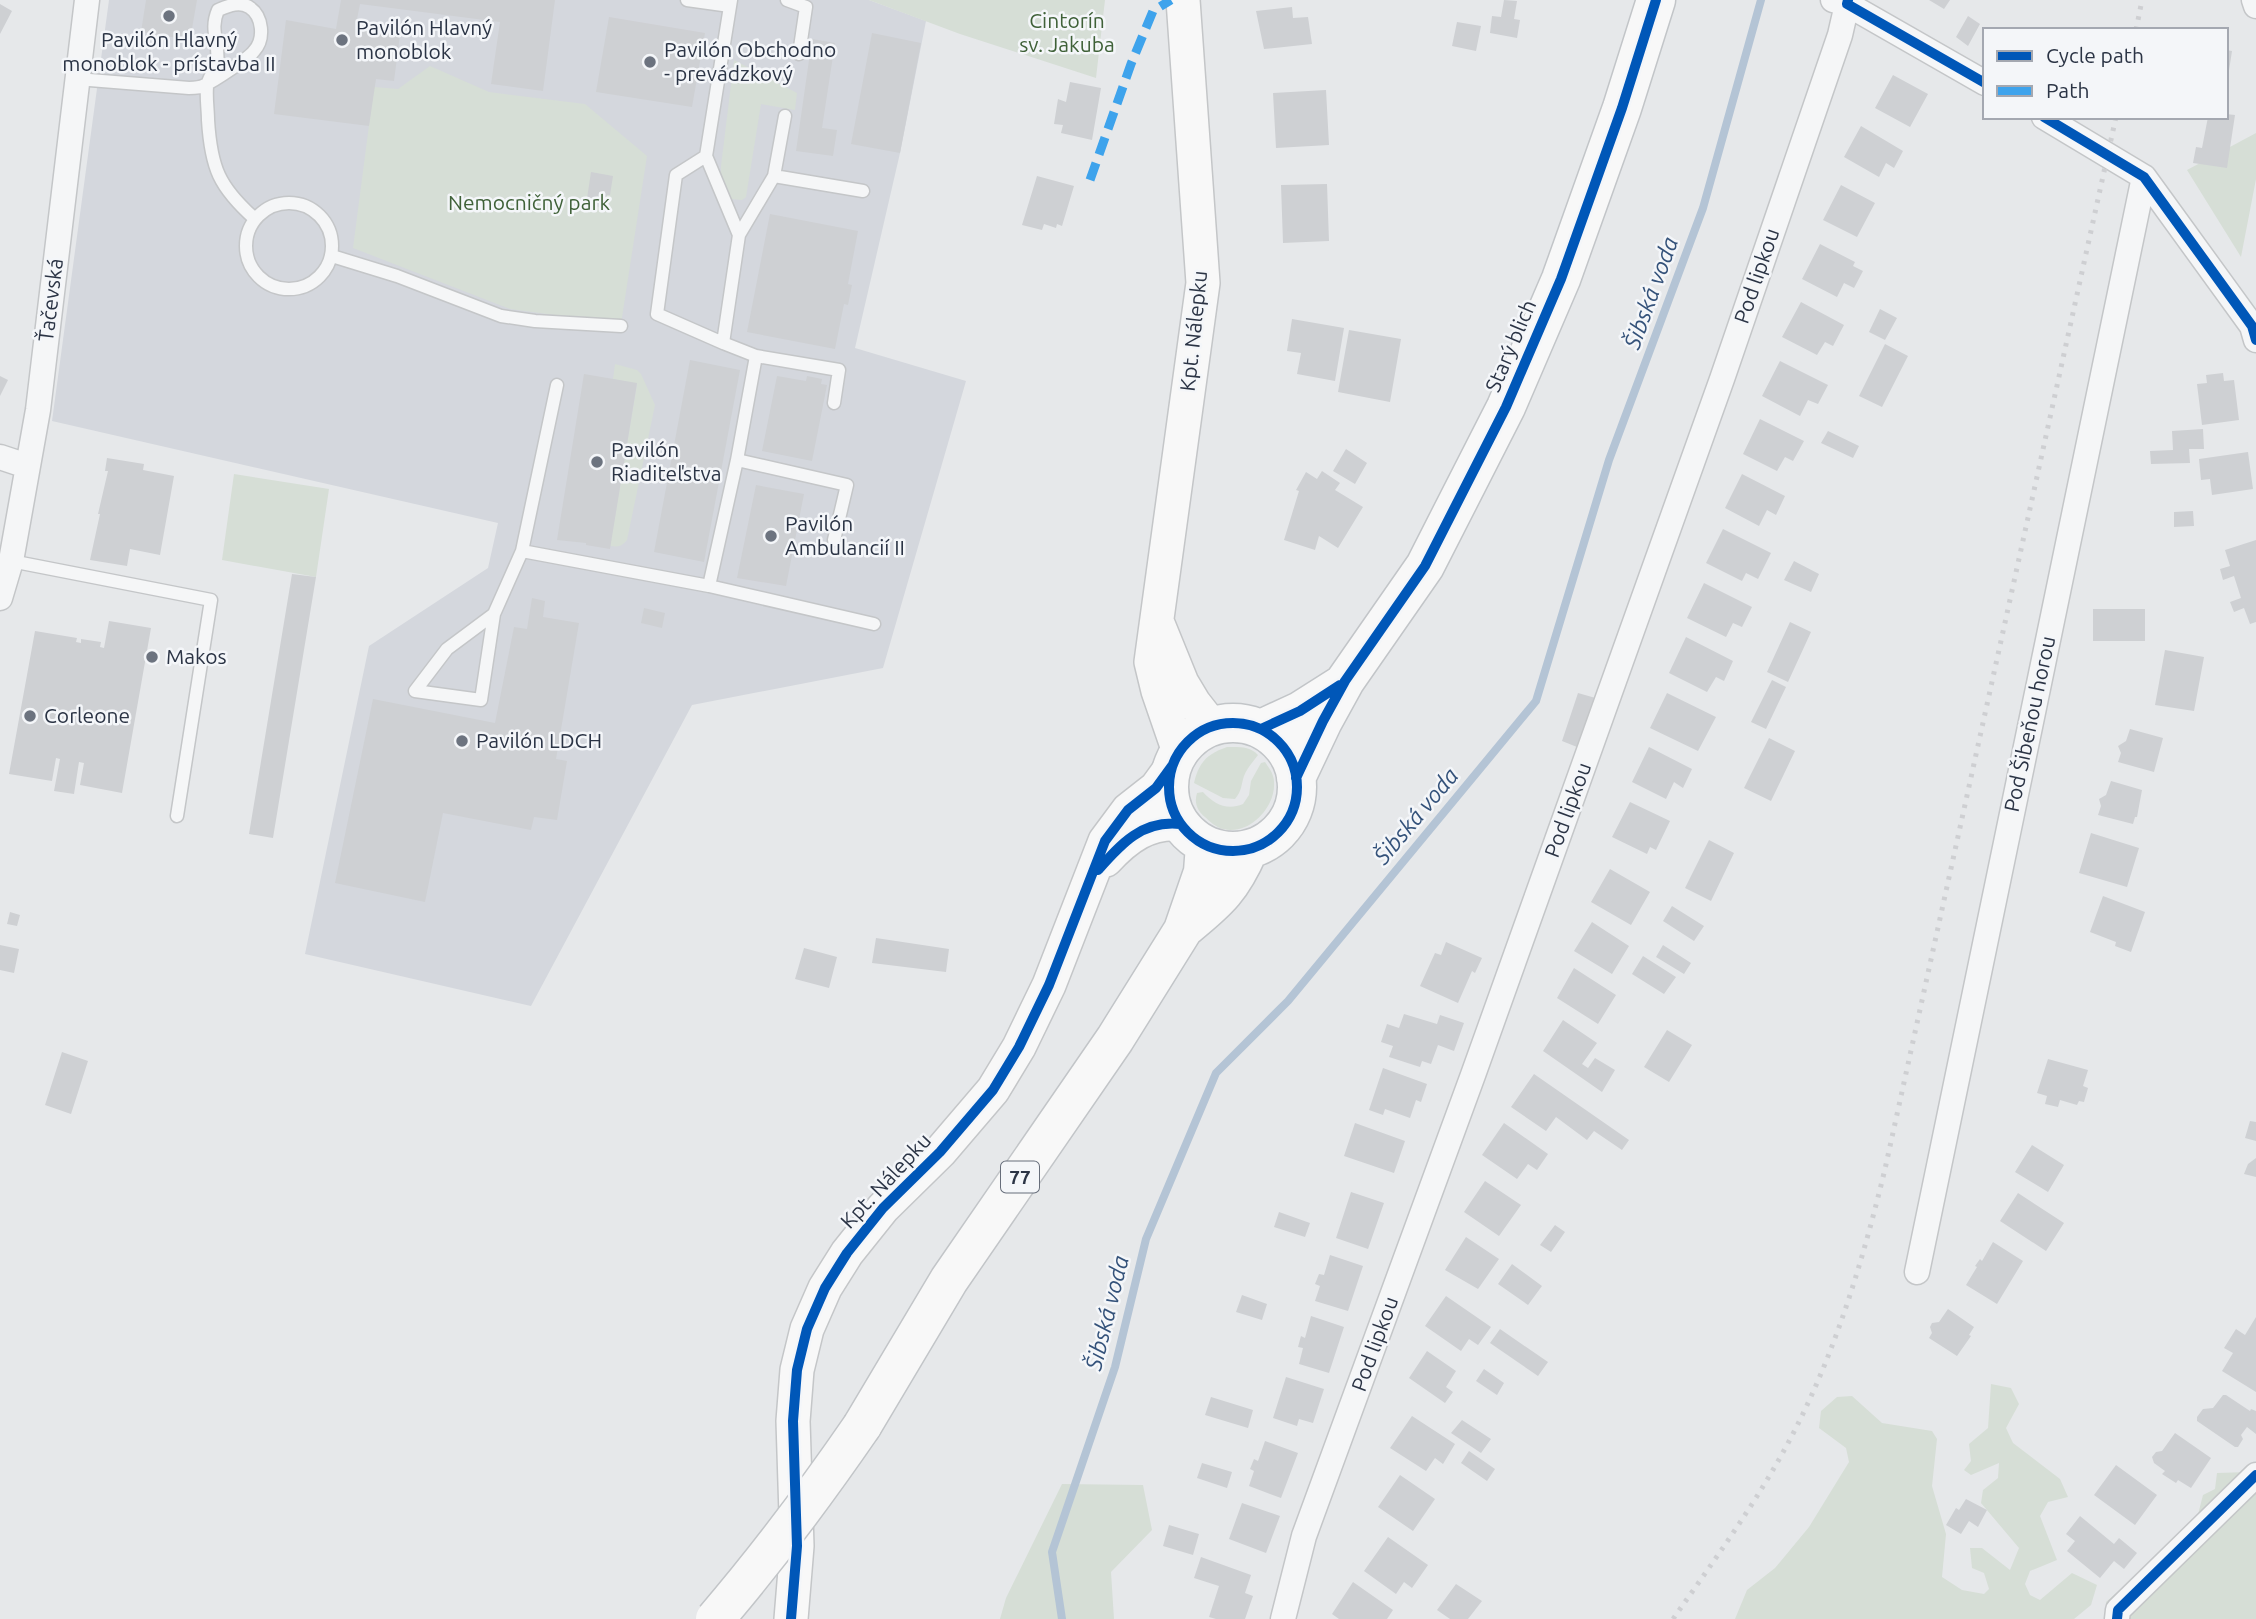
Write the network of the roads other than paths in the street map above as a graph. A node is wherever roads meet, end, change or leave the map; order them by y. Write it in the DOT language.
graph roads {
  1 [pos="687,0"];
  2 [pos="787,0"];
  3 [pos="1183,0"];
  4 [pos="1656,0"];
  5 [pos="2254,0"];
  6 [pos="1843,1"];
  7 [pos="81,3"];
  8 [pos="731,3"];
  9 [pos="2256,6"];
  10 [pos="799,54"];
  11 [pos="78,79"];
  12 [pos="1983,82"];
  13 [pos="206,85"];
  14 [pos="785,116"];
  15 [pos="2047,119"];
  16 [pos="706,156"];
  17 [pos="774,176"];
  18 [pos="2144,177"];
  19 [pos="863,191"];
  20 [pos="255,219"];
  21 [pos="739,235"];
  22 [pos="332,256"];
  23 [pos="2255,323"];
  24 [pos="621,326"];
  25 [pos="723,342"];
  26 [pos="756,356"];
  27 [pos="557,386"];
  28 [pos="834,403"];
  29 [pos="0,457"];
  30 [pos="737,460"];
  31 [pos="27,466"];
  32 [pos="834,540"];
  33 [pos="522,551"];
  34 [pos="11,561"];
  35 [pos="709,586"];
  36 [pos="0,598"];
  37 [pos="494,614"];
  38 [pos="1156,619"];
  39 [pos="874,624"];
  40 [pos="1345,681"];
  41 [pos="1212,726"];
  42 [pos="1261,729"];
  43 [pos="1176,759"];
  44 [pos="1296,778"];
  45 [pos="177,816"];
  46 [pos="1193,835"];
  47 [pos="1249,849"];
  48 [pos="1090,878"];
  49 [pos="1183,930"];
  50 [pos="1917,1272"];
  51 [pos="2256,1475"];
  52 [pos="715,1619"];
  53 [pos="791,1619"];
  54 [pos="1283,1619"];
  55 [pos="2116,1619"];
  1 -- 8 [label="lane"];
  2 -- 10 [label="lane"];
  3 -- 38 [label="main road, Kpt. Nálepku"];
  4 -- 40 [label="main road, Starý blich"];
  5 -- 9 [label="street"];
  6 -- 12 [label="street"];
  6 -- 54 [label="street, Pod lipkou"];
  7 -- 11 [label="street, Ťačevská"];
  8 -- 16 [label="lane"];
  11 -- 13 [label="lane"];
  11 -- 31 [label="street, Ťačevská"];
  13 -- 13 [label="lane"];
  13 -- 20 [label="lane"];
  14 -- 17 [label="lane"];
  15 -- 18 [label="street"];
  16 -- 21 [label="lane"];
  16 -- 25 [label="lane"];
  17 -- 19 [label="lane"];
  17 -- 21 [label="lane"];
  18 -- 23 [label="street"];
  18 -- 50 [label="street, Pod Šibeňou horou"];
  20 -- 22 [label="lane"];
  20 -- 22 [label="lane"];
  21 -- 25 [label="lane"];
  22 -- 24 [label="lane"];
  25 -- 26 [label="lane"];
  26 -- 28 [label="lane"];
  26 -- 30 [label="lane"];
  27 -- 33 [label="lane"];
  29 -- 31 [label="street"];
  30 -- 32 [label="lane"];
  30 -- 35 [label="lane"];
  31 -- 34 [label="street, Ťačevská"];
  33 -- 35 [label="lane"];
  33 -- 37 [label="lane"];
  34 -- 36 [label="street, Ťačevská"];
  34 -- 45 [label="lane"];
  35 -- 39 [label="lane"];
  37 -- 37 [label="lane"];
  38 -- 41 [label="main road"];
  38 -- 43 [label="main road, Kpt. Nálepku"];
  40 -- 42 [label="main road, Starý blich"];
  40 -- 44 [label="main road, Starý blich"];
  41 -- 42 [label="main road"];
  41 -- 43 [label="main road"];
  42 -- 44 [label="main road"];
  43 -- 46 [label="main road, 77"];
  43 -- 48 [label="main road, Kpt. Nálepku"];
  44 -- 47 [label="main road"];
  46 -- 47 [label="main road"];
  46 -- 48 [label="main road, Kpt. Nálepku"];
  46 -- 49 [label="main road, 77"];
  47 -- 49 [label="main road, 77"];
  48 -- 53 [label="main road, Kpt. Nálepku"];
  49 -- 52 [label="main road, 77, bridge"];
  51 -- 55 [label="street"];
}
